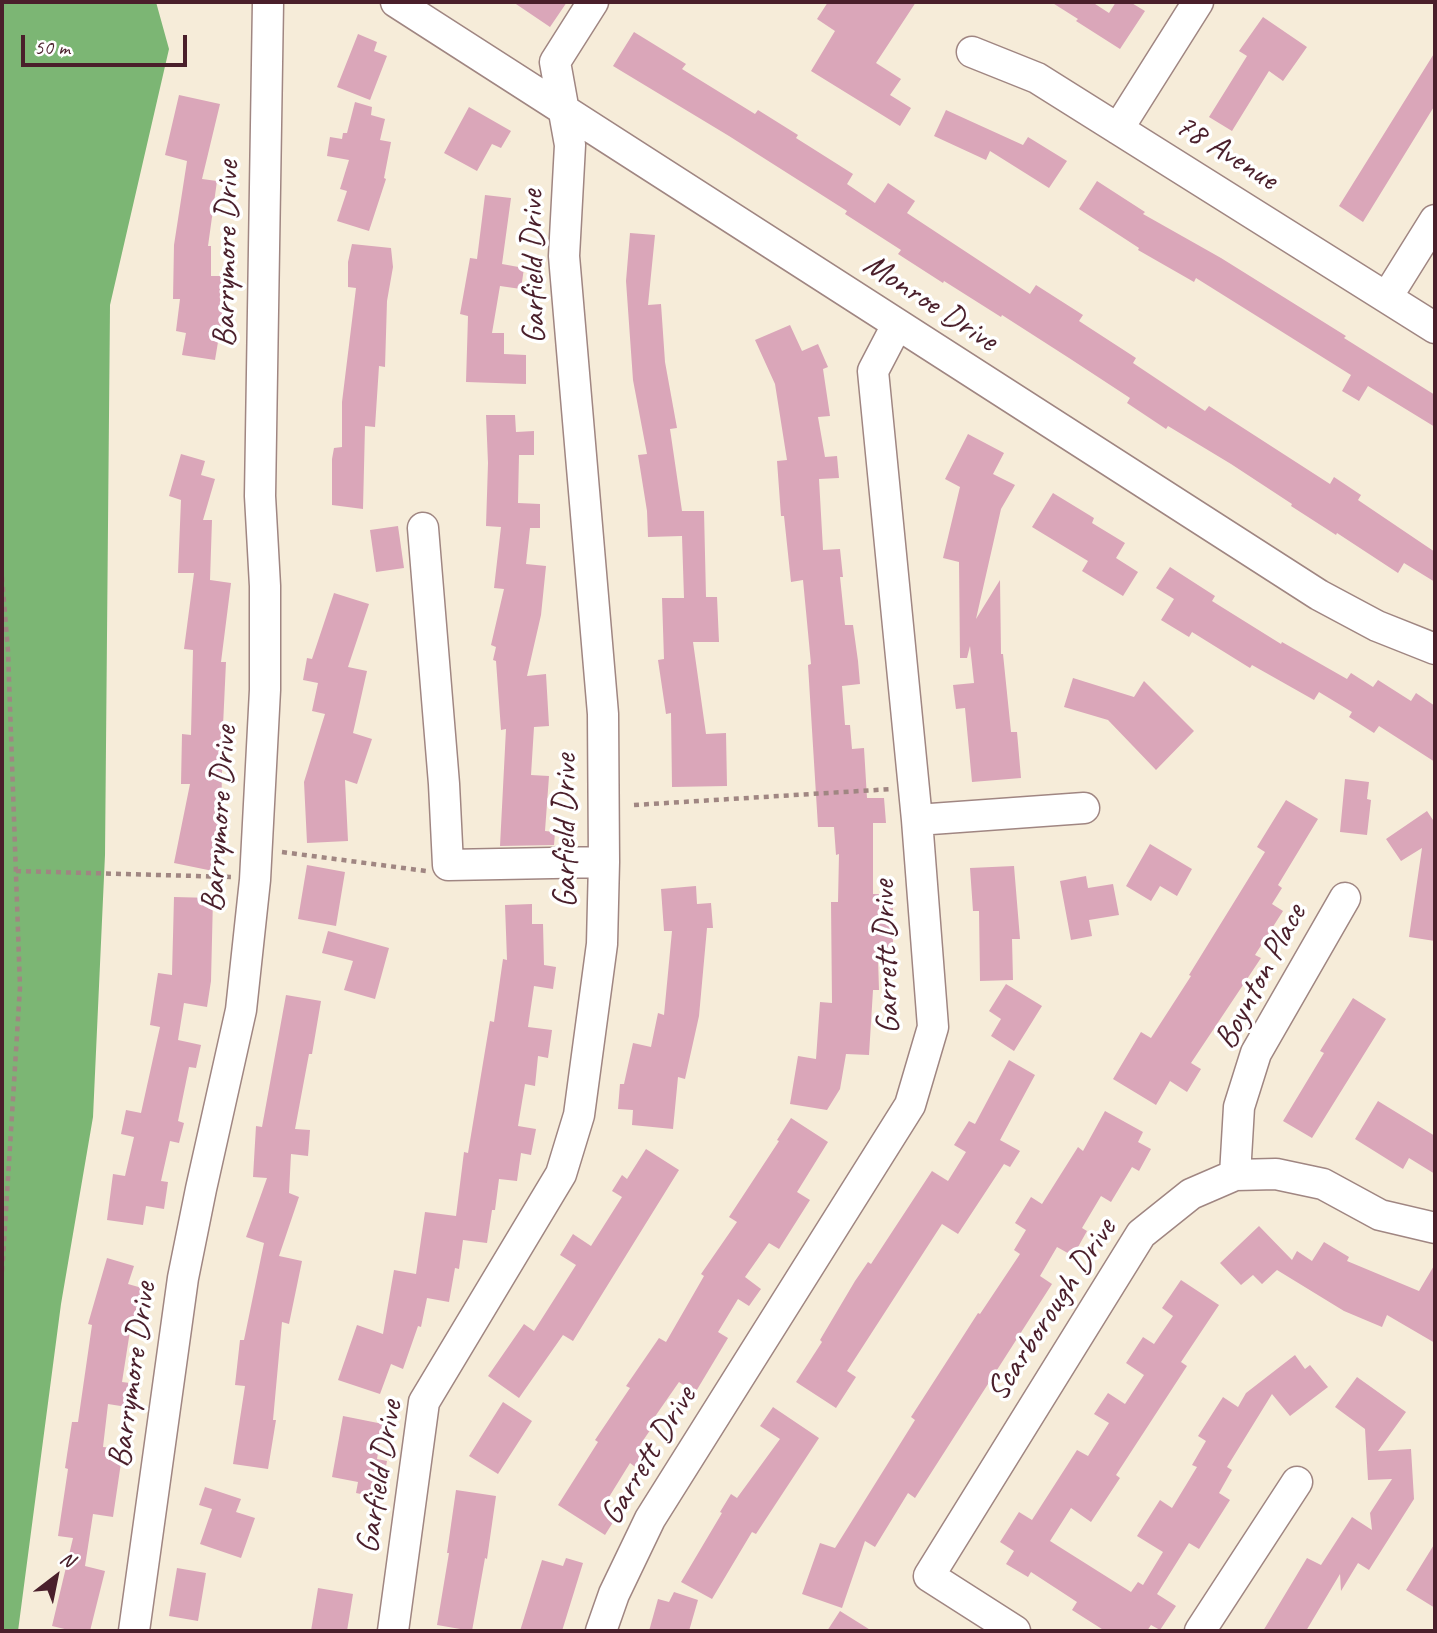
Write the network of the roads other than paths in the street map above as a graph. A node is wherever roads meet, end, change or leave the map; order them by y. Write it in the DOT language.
graph roads {
  1 [pos="268,2"];
  2 [pos="396,2"];
  3 [pos="593,2"];
  4 [pos="1198,2"];
  5 [pos="972,52"];
  6 [pos="564,112"];
  7 [pos="1118,129"];
  8 [pos="1435,220"];
  9 [pos="1387,297"];
  10 [pos="897,325"];
  11 [pos="1435,328"];
  12 [pos="423,528"];
  13 [pos="1435,649"];
  14 [pos="1084,808"];
  15 [pos="917,820"];
  16 [pos="604,862"];
  17 [pos="1345,898"];
  18 [pos="1235,1175"];
  19 [pos="1435,1228"];
  20 [pos="1297,1482"];
  21 [pos="134,1631"];
  22 [pos="393,1631"];
  23 [pos="601,1631"];
  24 [pos="1015,1631"];
  25 [pos="1200,1631"];
  1 -- 21 [label="street, Barrymore Drive"];
  2 -- 6 [label="street, Monroe Drive"];
  3 -- 6 [label="street, Garfield Drive"];
  4 -- 7 [label="street"];
  5 -- 7 [label="street, 78 Avenue"];
  6 -- 10 [label="street, Monroe Drive"];
  6 -- 16 [label="street, Garfield Drive"];
  7 -- 9 [label="street, 78 Avenue"];
  8 -- 9 [label="street"];
  9 -- 11 [label="street, 78 Avenue"];
  10 -- 13 [label="street, Monroe Drive"];
  10 -- 15 [label="street, Garrett Drive"];
  12 -- 16 [label="street"];
  14 -- 15 [label="street"];
  15 -- 23 [label="street, Garrett Drive"];
  16 -- 22 [label="street, Garfield Drive"];
  17 -- 18 [label="street, Boynton Place"];
  18 -- 19 [label="street, Scarborough Drive"];
  18 -- 24 [label="street, Scarborough Drive"];
  20 -- 25 [label="street"];
}
